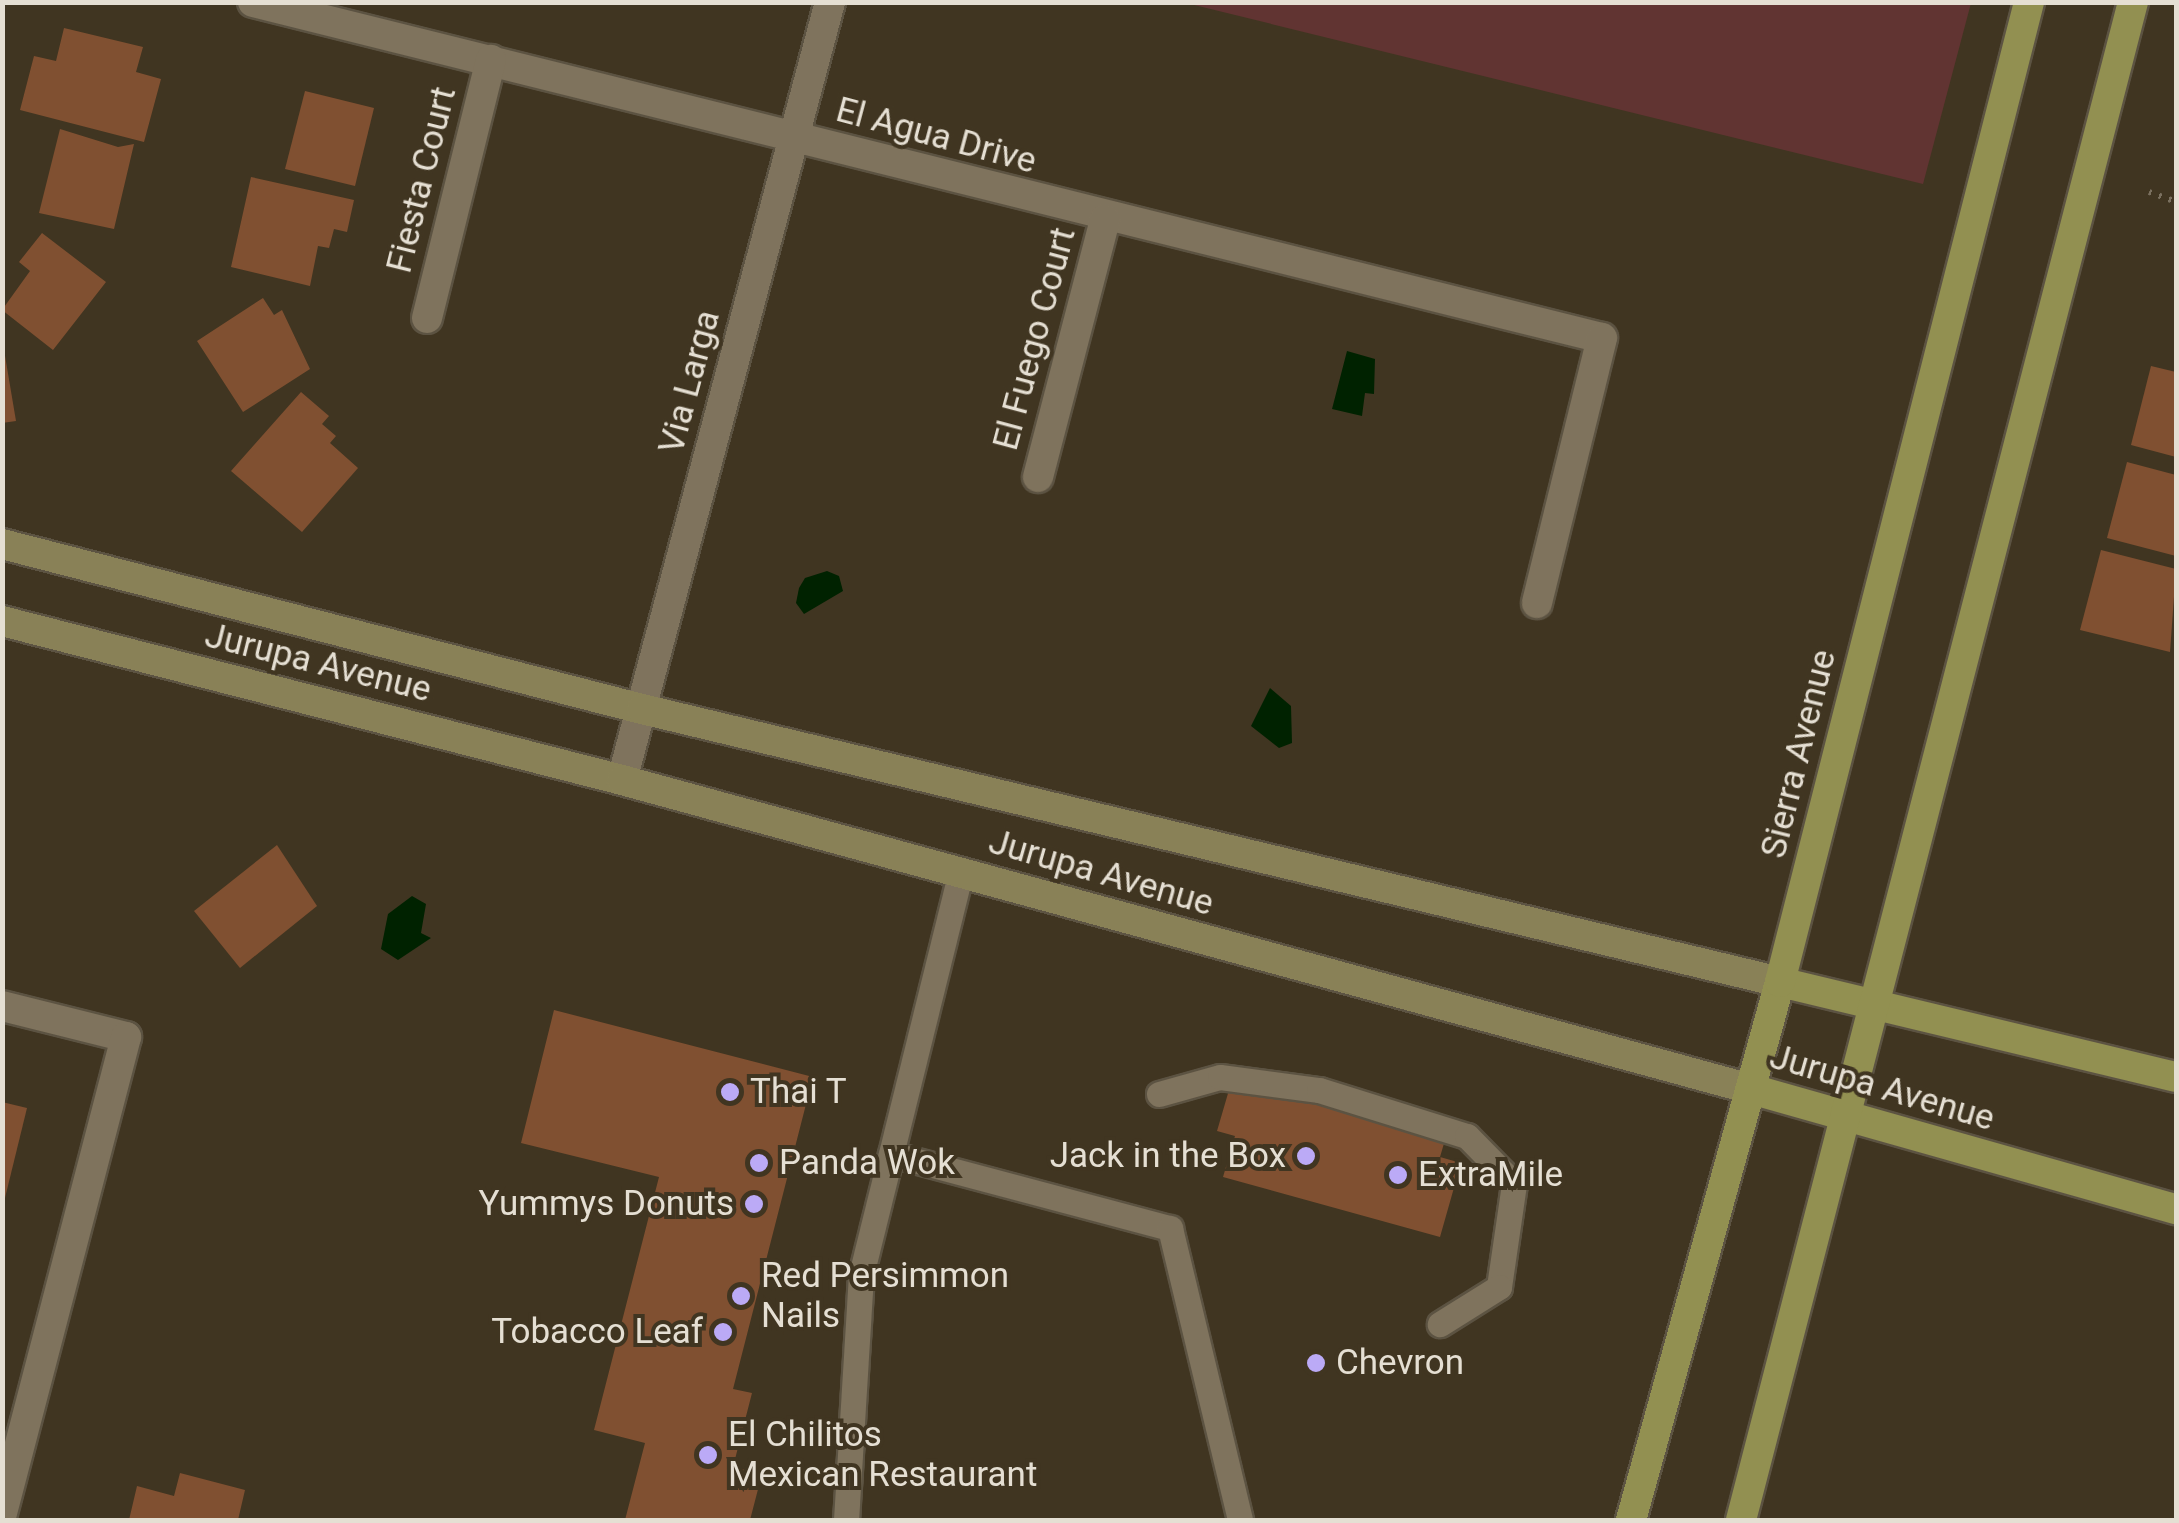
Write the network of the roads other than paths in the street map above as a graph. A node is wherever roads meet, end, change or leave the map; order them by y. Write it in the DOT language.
graph roads {
  1 [pos="252,2"];
  2 [pos="830,2"];
  3 [pos="2028,2"];
  4 [pos="2133,2"];
  5 [pos="490,60"];
  6 [pos="794,136"];
  7 [pos="1106,220"];
  8 [pos="427,318"];
  9 [pos="1038,477"];
  10 [pos="2,544"];
  11 [pos="1537,603"];
  12 [pos="2,621"];
  13 [pos="642,709"];
  14 [pos="622,780"];
  15 [pos="961,872"];
  16 [pos="1780,982"];
  17 [pos="1877,1002"];
  18 [pos="2,1006"];
  19 [pos="2176,1077"];
  20 [pos="1750,1089"];
  21 [pos="1158,1094"];
  22 [pos="1843,1116"];
  23 [pos="891,1154"];
  24 [pos="2176,1209"];
  25 [pos="1440,1324"];
  26 [pos="2,1514"];
  27 [pos="846,1520"];
  28 [pos="1240,1520"];
  29 [pos="1630,1520"];
  30 [pos="1741,1520"];
  1 -- 5 [label="street, El Agua Drive"];
  2 -- 6 [label="street, Via Larga"];
  3 -- 16 [label="main road, Sierra Avenue"];
  4 -- 17 [label="main road"];
  5 -- 6 [label="street, El Agua Drive"];
  5 -- 8 [label="street, Fiesta Court"];
  6 -- 7 [label="street, El Agua Drive"];
  6 -- 13 [label="street, Via Larga"];
  7 -- 9 [label="street, El Fuego Court"];
  7 -- 11 [label="street, El Agua Drive"];
  10 -- 13 [label="main road, Jurupa Avenue"];
  12 -- 14 [label="main road, Jurupa Avenue"];
  13 -- 14 [label="street, Via Larga"];
  13 -- 16 [label="main road, Jurupa Avenue"];
  14 -- 15 [label="main road, Jurupa Avenue"];
  15 -- 20 [label="main road, Jurupa Avenue"];
  15 -- 23 [label="lane"];
  16 -- 17 [label="main road, Jurupa Avenue"];
  16 -- 20 [label="main road, Sierra Avenue"];
  17 -- 19 [label="main road, Jurupa Avenue"];
  17 -- 22 [label="main road"];
  18 -- 26 [label="street"];
  20 -- 22 [label="main road, Jurupa Avenue"];
  20 -- 29 [label="main road, Sierra Avenue"];
  21 -- 25 [label="lane"];
  22 -- 24 [label="main road, Jurupa Avenue"];
  22 -- 30 [label="main road"];
  23 -- 27 [label="lane"];
  23 -- 28 [label="lane"];
}
